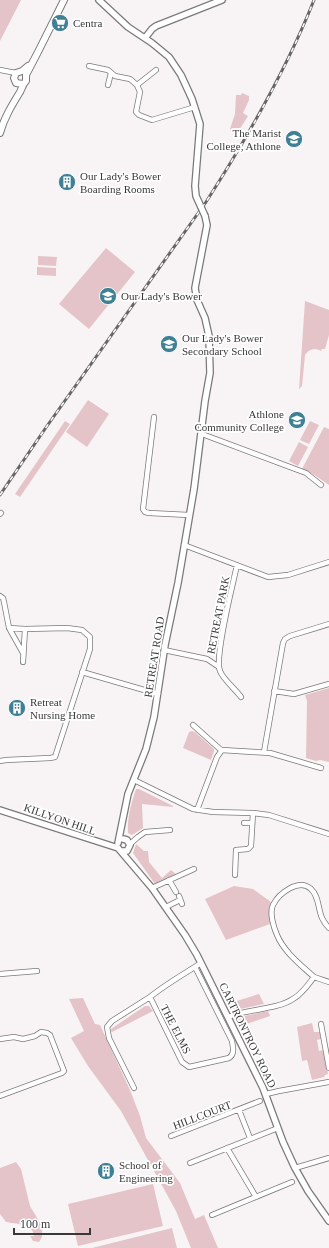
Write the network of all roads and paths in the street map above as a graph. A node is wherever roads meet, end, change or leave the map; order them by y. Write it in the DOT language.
graph roads {
  1 [pos="64,0"];
  2 [pos="222,0"];
  3 [pos="102,1"];
  4 [pos="145,38"];
  5 [pos="89,66"];
  6 [pos="2,70"];
  7 [pos="156,70"];
  8 [pos="111,73"];
  9 [pos="20,77"];
  10 [pos="108,85"];
  11 [pos="137,85"];
  12 [pos="195,107"];
  13 [pos="0,133"];
  14 [pos="154,417"];
  15 [pos="202,434"];
  16 [pos="322,485"];
  17 [pos="189,515"];
  18 [pos="184,545"];
  19 [pos="329,562"];
  20 [pos="237,565"];
  21 [pos="0,596"];
  22 [pos="329,624"];
  23 [pos="9,628"];
  24 [pos="25,629"];
  25 [pos="164,650"];
  26 [pos="23,653"];
  27 [pos="23,662"];
  28 [pos="219,668"];
  29 [pos="82,672"];
  30 [pos="329,684"];
  31 [pos="274,691"];
  32 [pos="158,694"];
  33 [pos="242,697"];
  34 [pos="193,725"];
  35 [pos="221,750"];
  36 [pos="264,752"];
  37 [pos="0,761"];
  38 [pos="321,768"];
  39 [pos="134,780"];
  40 [pos="0,810"];
  41 [pos="198,810"];
  42 [pos="253,813"];
  43 [pos="244,823"];
  44 [pos="252,823"];
  45 [pos="170,830"];
  46 [pos="329,834"];
  47 [pos="122,845"];
  48 [pos="194,869"];
  49 [pos="235,875"];
  50 [pos="169,880"];
  51 [pos="152,888"];
  52 [pos="166,907"];
  53 [pos="329,928"];
  54 [pos="201,963"];
  55 [pos="195,967"];
  56 [pos="37,971"];
  57 [pos="0,974"];
  58 [pos="314,977"];
  59 [pos="329,982"];
  60 [pos="150,997"];
  61 [pos="228,1017"];
  62 [pos="321,1024"];
  63 [pos="0,1039"];
  64 [pos="329,1068"];
  65 [pos="329,1082"];
  66 [pos="134,1088"];
  67 [pos="266,1094"];
  68 [pos="0,1096"];
  69 [pos="260,1101"];
  70 [pos="239,1110"];
  71 [pos="278,1128"];
  72 [pos="171,1136"];
  73 [pos="250,1138"];
  74 [pos="227,1148"];
  75 [pos="329,1158"];
  76 [pos="190,1163"];
  77 [pos="295,1168"];
  78 [pos="292,1182"];
  79 [pos="256,1197"];
  80 [pos="212,1215"];
  81 [pos="329,1221"];
  1 -- 9 [label="main road"];
  2 -- 4 [label="street"];
  3 -- 4 [label="street"];
  4 -- 12 [label="street"];
  5 -- 8 [label="street"];
  6 -- 9 [label="street"];
  7 -- 11 [label="street"];
  8 -- 10 [label="street"];
  8 -- 11 [label="street"];
  9 -- 13 [label="main road"];
  11 -- 12 [label="street"];
  12 -- 15 [label="street, RETREAT ROAD, bridge"];
  14 -- 17 [label="street"];
  15 -- 16 [label="street"];
  15 -- 17 [label="street, RETREAT ROAD"];
  17 -- 18 [label="street, RETREAT ROAD"];
  18 -- 20 [label="street, RETREAT PARK"];
  18 -- 25 [label="street, RETREAT ROAD"];
  19 -- 20 [label="street, RETREAT PARK"];
  20 -- 28 [label="street, RETREAT PARK"];
  21 -- 23 [label="street"];
  22 -- 31 [label="street"];
  23 -- 24 [label="street"];
  23 -- 26 [label="street"];
  24 -- 26 [label="street"];
  24 -- 29 [label="street"];
  25 -- 28 [label="street, RETREAT PARK"];
  25 -- 32 [label="street, RETREAT ROAD"];
  26 -- 27 [label="street"];
  28 -- 33 [label="street, RETREAT PARK"];
  29 -- 32 [label="street"];
  29 -- 37 [label="street"];
  30 -- 31 [label="street"];
  31 -- 36 [label="street"];
  32 -- 39 [label="street, RETREAT ROAD"];
  34 -- 35 [label="street"];
  35 -- 36 [label="street"];
  35 -- 41 [label="street"];
  36 -- 38 [label="street"];
  39 -- 41 [label="street"];
  39 -- 47 [label="street, RETREAT ROAD"];
  40 -- 47 [label="street, KILLYON HILL"];
  41 -- 42 [label="street"];
  42 -- 44 [label="street"];
  42 -- 46 [label="street"];
  43 -- 44 [label="street"];
  44 -- 49 [label="street"];
  45 -- 47 [label="street"];
  47 -- 51 [label="street, CARTRONTROY ROAD"];
  48 -- 50 [label="street"];
  50 -- 51 [label="street"];
  50 -- 52 [label="street"];
  51 -- 52 [label="street, CARTRONTROY ROAD"];
  52 -- 54 [label="street, CARTRONTROY ROAD"];
  53 -- 58 [label="street"];
  54 -- 55 [label="street, THE ELMS"];
  54 -- 61 [label="street, CARTRONTROY ROAD"];
  55 -- 60 [label="street, THE ELMS"];
  55 -- 60 [label="street, THE ELMS"];
  56 -- 57 [label="street"];
  58 -- 59 [label="street"];
  58 -- 61 [label="street"];
  60 -- 66 [label="street, THE ELMS"];
  61 -- 67 [label="street, CARTRONTROY ROAD"];
  62 -- 64 [label="street"];
  63 -- 68 [label="street"];
  65 -- 67 [label="street"];
  67 -- 71 [label="street, CARTRONTROY ROAD"];
  69 -- 70 [label="street, HILLCOURT"];
  70 -- 72 [label="street, HILLCOURT"];
  70 -- 73 [label="street, HILLCOURT"];
  71 -- 73 [label="street"];
  71 -- 77 [label="street, CARTRONTROY ROAD"];
  73 -- 74 [label="street"];
  74 -- 76 [label="street"];
  74 -- 79 [label="street"];
  75 -- 77 [label="street"];
  77 -- 81 [label="street, CARTRONTROY ROAD"];
  78 -- 79 [label="street"];
  79 -- 80 [label="street"];
}
